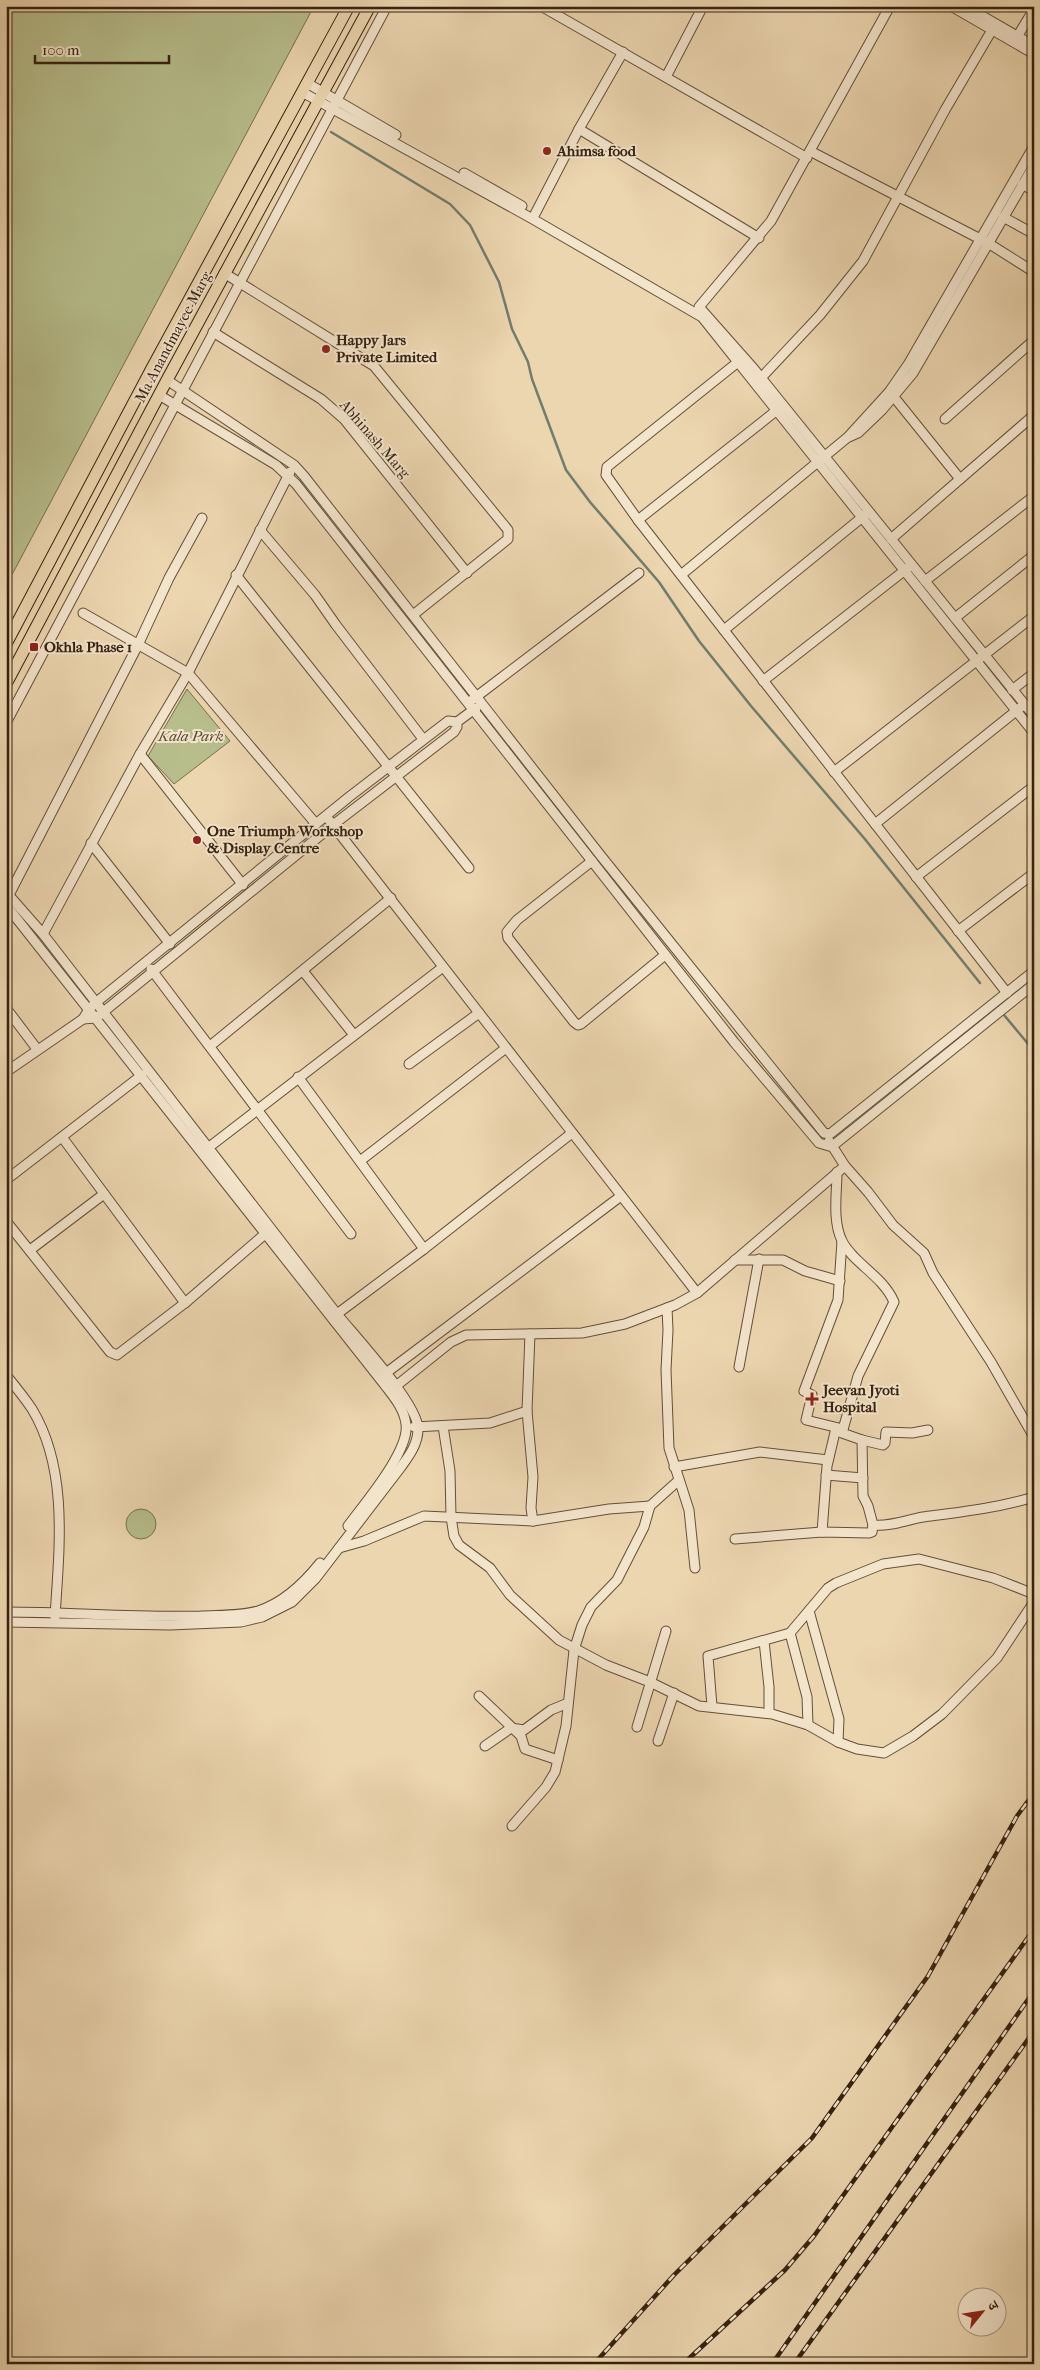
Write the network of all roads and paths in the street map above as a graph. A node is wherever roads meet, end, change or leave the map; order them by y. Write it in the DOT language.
graph roads {
  1 [pos="349,6"];
  2 [pos="370,6"];
  3 [pos="387,6"];
  4 [pos="541,6"];
  5 [pos="703,6"];
  6 [pos="890,6"];
  7 [pos="951,6"];
  8 [pos="965,6"];
  9 [pos="1034,9"];
  10 [pos="992,30"];
  11 [pos="1018,37"];
  12 [pos="1034,46"];
  13 [pos="624,52"];
  14 [pos="1034,54"];
  15 [pos="666,77"];
  16 [pos="304,87"];
  17 [pos="321,95"];
  18 [pos="336,103"];
  19 [pos="579,129"];
  20 [pos="1034,146"];
  21 [pos="808,154"];
  22 [pos="1034,165"];
  23 [pos="1022,184"];
  24 [pos="1034,191"];
  25 [pos="897,197"];
  26 [pos="535,214"];
  27 [pos="1003,217"];
  28 [pos="1034,234"];
  29 [pos="759,238"];
  30 [pos="979,239"];
  31 [pos="988,243"];
  32 [pos="1034,272"];
  33 [pos="224,273"];
  34 [pos="240,283"];
  35 [pos="699,307"];
  36 [pos="213,332"];
  37 [pos="1034,340"];
  38 [pos="742,359"];
  39 [pos="762,378"];
  40 [pos="167,380"];
  41 [pos="182,390"];
  42 [pos="159,395"];
  43 [pos="894,397"];
  44 [pos="175,403"];
  45 [pos="780,408"];
  46 [pos="1034,415"];
  47 [pos="945,419"];
  48 [pos="848,437"];
  49 [pos="825,457"];
  50 [pos="818,463"];
  51 [pos="294,465"];
  52 [pos="288,476"];
  53 [pos="960,479"];
  54 [pos="1034,496"];
  55 [pos="865,514"];
  56 [pos="202,518"];
  57 [pos="638,520"];
  58 [pos="260,530"];
  59 [pos="891,539"];
  60 [pos="1034,555"];
  61 [pos="908,568"];
  62 [pos="467,573"];
  63 [pos="639,573"];
  64 [pos="236,575"];
  65 [pos="681,575"];
  66 [pos="925,581"];
  67 [pos="83,613"];
  68 [pos="413,615"];
  69 [pos="1034,616"];
  70 [pos="955,618"];
  71 [pos="724,630"];
  72 [pos="6,644"];
  73 [pos="138,645"];
  74 [pos="982,658"];
  75 [pos="188,673"];
  76 [pos="1034,673"];
  77 [pos="763,681"];
  78 [pos="6,684"];
  79 [pos="1012,690"];
  80 [pos="479,701"];
  81 [pos="470,707"];
  82 [pos="1020,707"];
  83 [pos="1034,716"];
  84 [pos="6,722"];
  85 [pos="457,722"];
  86 [pos="1034,733"];
  87 [pos="423,739"];
  88 [pos="140,754"];
  89 [pos="388,767"];
  90 [pos="834,772"];
  91 [pos="396,776"];
  92 [pos="1034,786"];
  93 [pos="326,816"];
  94 [pos="316,824"];
  95 [pos="875,824"];
  96 [pos="333,825"];
  97 [pos="91,843"];
  98 [pos="592,861"];
  99 [pos="469,868"];
  100 [pos="1034,873"];
  101 [pos="916,877"];
  102 [pos="243,885"];
  103 [pos="8,893"];
  104 [pos="391,898"];
  105 [pos="6,905"];
  106 [pos="958,931"];
  107 [pos="43,934"];
  108 [pos="170,944"];
  109 [pos="665,955"];
  110 [pos="146,963"];
  111 [pos="443,967"];
  112 [pos="303,971"];
  113 [pos="1034,971"];
  114 [pos="154,972"];
  115 [pos="1034,984"];
  116 [pos="1006,993"];
  117 [pos="92,1006"];
  118 [pos="6,1008"];
  119 [pos="479,1013"];
  120 [pos="99,1015"];
  121 [pos="83,1019"];
  122 [pos="354,1035"];
  123 [pos="210,1046"];
  124 [pos="506,1048"];
  125 [pos="37,1049"];
  126 [pos="409,1064"];
  127 [pos="6,1072"];
  128 [pos="142,1076"];
  129 [pos="298,1077"];
  130 [pos="256,1108"];
  131 [pos="572,1133"];
  132 [pos="824,1133"];
  133 [pos="62,1137"];
  134 [pos="832,1145"];
  135 [pos="205,1150"];
  136 [pos="360,1161"];
  137 [pos="841,1169"];
  138 [pos="6,1180"];
  139 [pos="104,1194"];
  140 [pos="621,1196"];
  141 [pos="6,1221"];
  142 [pos="266,1234"];
  143 [pos="351,1234"];
  144 [pos="842,1241"];
  145 [pos="424,1249"];
  146 [pos="30,1250"];
  147 [pos="759,1259"];
  148 [pos="736,1260"];
  149 [pos="840,1282"];
  150 [pos="696,1293"];
  151 [pos="185,1303"];
  152 [pos="666,1308"];
  153 [pos="334,1316"];
  154 [pos="530,1334"];
  155 [pos="739,1368"];
  156 [pos="386,1373"];
  157 [pos="6,1375"];
  158 [pos="392,1389"];
  159 [pos="527,1411"];
  160 [pos="443,1426"];
  161 [pos="407,1427"];
  162 [pos="418,1428"];
  163 [pos="840,1429"];
  164 [pos="928,1430"];
  165 [pos="1034,1437"];
  166 [pos="862,1440"];
  167 [pos="828,1460"];
  168 [pos="674,1467"];
  169 [pos="826,1475"];
  170 [pos="863,1478"];
  171 [pos="679,1480"];
  172 [pos="1034,1497"];
  173 [pos="650,1506"];
  174 [pos="451,1518"];
  175 [pos="533,1521"];
  176 [pos="873,1525"];
  177 [pos="822,1532"];
  178 [pos="735,1539"];
  179 [pos="338,1548"];
  180 [pos="695,1568"];
  181 [pos="1034,1594"];
  182 [pos="293,1596"];
  183 [pos="1034,1602"];
  184 [pos="809,1611"];
  185 [pos="6,1612"];
  186 [pos="56,1612"];
  187 [pos="6,1622"];
  188 [pos="55,1622"];
  189 [pos="666,1631"];
  190 [pos="790,1633"];
  191 [pos="764,1642"];
  192 [pos="574,1650"];
  193 [pos="650,1682"];
  194 [pos="674,1693"];
  195 [pos="479,1696"];
  196 [pos="568,1703"];
  197 [pos="712,1706"];
  198 [pos="768,1713"];
  199 [pos="808,1725"];
  200 [pos="514,1728"];
  201 [pos="637,1728"];
  202 [pos="658,1742"];
  203 [pos="838,1742"];
  204 [pos="485,1746"];
  205 [pos="558,1760"];
  206 [pos="512,1826"];
  1 -- 16 [label="main road, Ma Anandmayee Marg"];
  2 -- 17 [label="main road, Ma Anandmayee Marg"];
  3 -- 18 [label="street"];
  4 -- 13 [label="street"];
  5 -- 15 [label="street"];
  6 -- 21 [label="street"];
  7 -- 10 [label="street"];
  8 -- 11 [label="street"];
  9 -- 11 [label="street"];
  10 -- 14 [label="street"];
  10 -- 25 [label="street"];
  11 -- 12 [label="street"];
  13 -- 15 [label="street"];
  13 -- 19 [label="street"];
  15 -- 21 [label="street"];
  16 -- 17 [label="street"];
  16 -- 72 [label="main road, Ma Anandmayee Marg"];
  17 -- 18 [label="street"];
  17 -- 33 [label="main road, Ma Anandmayee Marg"];
  18 -- 26 [label="street"];
  18 -- 34 [label="street"];
  18 -- 38 [label="street"];
  19 -- 26 [label="street"];
  19 -- 29 [label="street"];
  20 -- 30 [label="street"];
  21 -- 25 [label="street"];
  21 -- 29 [label="street"];
  22 -- 23 [label="street"];
  23 -- 24 [label="street"];
  23 -- 27 [label="street"];
  25 -- 30 [label="street"];
  25 -- 39 [label="street"];
  26 -- 35 [label="street"];
  27 -- 28 [label="street"];
  27 -- 31 [label="street"];
  29 -- 35 [label="street"];
  30 -- 31 [label="street"];
  30 -- 48 [label="street"];
  31 -- 32 [label="street"];
  31 -- 43 [label="street"];
  33 -- 34 [label="street"];
  33 -- 40 [label="main road, Ma Anandmayee Marg"];
  34 -- 36 [label="street"];
  34 -- 62 [label="street"];
  35 -- 38 [label="street"];
  36 -- 41 [label="street"];
  36 -- 62 [label="street, Abhinash Marg"];
  37 -- 47 [label="street"];
  38 -- 39 [label="street"];
  38 -- 45 [label="street"];
  38 -- 57 [label="street"];
  39 -- 45 [label="street"];
  40 -- 41 [label="street"];
  40 -- 42 [label="main road, Ma Anandmayee Marg"];
  41 -- 44 [label="street"];
  41 -- 51 [label="street"];
  42 -- 44 [label="street"];
  42 -- 78 [label="main road, Ma Anandmayee Marg"];
  43 -- 48 [label="street"];
  43 -- 53 [label="street"];
  44 -- 52 [label="street"];
  44 -- 84 [label="street"];
  45 -- 49 [label="street"];
  45 -- 50 [label="street"];
  45 -- 57 [label="street"];
  46 -- 53 [label="street"];
  48 -- 49 [label="street"];
  49 -- 50 [label="street"];
  49 -- 55 [label="street"];
  50 -- 55 [label="street"];
  50 -- 65 [label="street"];
  51 -- 52 [label="street"];
  51 -- 68 [label="street"];
  52 -- 58 [label="street"];
  52 -- 81 [label="street"];
  53 -- 59 [label="street"];
  54 -- 66 [label="street"];
  55 -- 59 [label="street"];
  55 -- 61 [label="street"];
  55 -- 71 [label="street"];
  56 -- 73 [label="street"];
  57 -- 65 [label="street"];
  58 -- 64 [label="street"];
  58 -- 87 [label="street"];
  59 -- 61 [label="street"];
  60 -- 70 [label="street"];
  61 -- 66 [label="street"];
  61 -- 74 [label="street"];
  61 -- 77 [label="street"];
  62 -- 68 [label="street"];
  63 -- 80 [label="street"];
  64 -- 75 [label="street"];
  64 -- 89 [label="street"];
  65 -- 71 [label="street"];
  66 -- 70 [label="street"];
  67 -- 73 [label="street"];
  68 -- 80 [label="street"];
  69 -- 74 [label="street"];
  70 -- 74 [label="street"];
  71 -- 77 [label="street"];
  73 -- 75 [label="street"];
  73 -- 103 [label="street"];
  74 -- 79 [label="street"];
  74 -- 82 [label="street"];
  74 -- 90 [label="street"];
  75 -- 88 [label="street"];
  75 -- 94 [label="street"];
  76 -- 79 [label="street"];
  77 -- 90 [label="street"];
  79 -- 82 [label="street"];
  80 -- 81 [label="street"];
  80 -- 132 [label="street"];
  81 -- 85 [label="street"];
  81 -- 98 [label="street"];
  82 -- 83 [label="street"];
  82 -- 86 [label="street"];
  82 -- 95 [label="street"];
  85 -- 87 [label="street"];
  85 -- 91 [label="street"];
  87 -- 89 [label="street"];
  88 -- 97 [label="street"];
  88 -- 102 [label="street"];
  89 -- 91 [label="street"];
  89 -- 93 [label="street"];
  90 -- 95 [label="street"];
  91 -- 96 [label="street"];
  91 -- 99 [label="street"];
  92 -- 101 [label="street"];
  93 -- 94 [label="street"];
  93 -- 96 [label="street"];
  94 -- 102 [label="street"];
  95 -- 101 [label="street"];
  96 -- 104 [label="street"];
  96 -- 114 [label="street"];
  97 -- 107 [label="street"];
  97 -- 108 [label="street"];
  98 -- 109 [label="street"];
  98 -- 109 [label="street"];
  100 -- 106 [label="street"];
  101 -- 106 [label="street"];
  102 -- 108 [label="street"];
  103 -- 107 [label="street"];
  104 -- 111 [label="street"];
  104 -- 112 [label="street"];
  105 -- 117 [label="street"];
  106 -- 116 [label="street"];
  107 -- 117 [label="street"];
  108 -- 110 [label="street"];
  109 -- 134 [label="street"];
  110 -- 114 [label="street"];
  110 -- 117 [label="street"];
  111 -- 119 [label="street"];
  111 -- 122 [label="street"];
  112 -- 122 [label="street"];
  112 -- 123 [label="street"];
  113 -- 116 [label="street"];
  114 -- 120 [label="street"];
  114 -- 123 [label="street"];
  115 -- 134 [label="street"];
  116 -- 132 [label="street"];
  117 -- 120 [label="street"];
  117 -- 121 [label="street"];
  118 -- 125 [label="street"];
  119 -- 124 [label="street"];
  119 -- 126 [label="street"];
  120 -- 121 [label="street"];
  120 -- 128 [label="street"];
  120 -- 135 [label="street"];
  121 -- 125 [label="street"];
  122 -- 129 [label="street"];
  123 -- 130 [label="street"];
  124 -- 131 [label="street"];
  124 -- 136 [label="street"];
  125 -- 127 [label="street"];
  128 -- 133 [label="street"];
  128 -- 135 [label="street"];
  129 -- 130 [label="street"];
  129 -- 136 [label="street"];
  130 -- 135 [label="street"];
  130 -- 143 [label="street"];
  131 -- 140 [label="street"];
  131 -- 145 [label="street"];
  132 -- 134 [label="street"];
  133 -- 138 [label="street"];
  133 -- 139 [label="street"];
  134 -- 137 [label="street"];
  135 -- 142 [label="street"];
  135 -- 153 [label="street"];
  136 -- 145 [label="street"];
  137 -- 144 [label="street"];
  137 -- 148 [label="street"];
  137 -- 165 [label="street"];
  139 -- 146 [label="street"];
  139 -- 151 [label="street"];
  140 -- 150 [label="street"];
  140 -- 156 [label="street"];
  141 -- 146 [label="street"];
  142 -- 151 [label="street"];
  142 -- 153 [label="street"];
  144 -- 149 [label="street"];
  144 -- 163 [label="street"];
  145 -- 153 [label="street"];
  146 -- 151 [label="street"];
  147 -- 148 [label="street"];
  147 -- 149 [label="street"];
  147 -- 155 [label="street"];
  148 -- 150 [label="street"];
  149 -- 163 [label="street"];
  150 -- 152 [label="street"];
  152 -- 154 [label="street"];
  152 -- 168 [label="street"];
  153 -- 156 [label="street"];
  153 -- 158 [label="street"];
  154 -- 158 [label="street"];
  154 -- 159 [label="street"];
  156 -- 158 [label="street"];
  157 -- 186 [label="street"];
  158 -- 161 [label="street"];
  158 -- 162 [label="street"];
  159 -- 160 [label="street"];
  159 -- 175 [label="street"];
  160 -- 162 [label="street"];
  160 -- 174 [label="street"];
  161 -- 162 [label="street"];
  161 -- 182 [label="street"];
  162 -- 179 [label="street"];
  163 -- 166 [label="street"];
  163 -- 167 [label="street"];
  164 -- 166 [label="street"];
  166 -- 170 [label="street"];
  167 -- 168 [label="street"];
  167 -- 169 [label="street"];
  168 -- 171 [label="street"];
  169 -- 170 [label="street"];
  169 -- 177 [label="street"];
  170 -- 176 [label="street"];
  171 -- 173 [label="street"];
  171 -- 180 [label="street"];
  172 -- 176 [label="street"];
  173 -- 175 [label="street"];
  173 -- 192 [label="street"];
  174 -- 175 [label="street"];
  174 -- 179 [label="street"];
  174 -- 192 [label="street"];
  176 -- 177 [label="street"];
  177 -- 178 [label="street"];
  179 -- 182 [label="street"];
  181 -- 184 [label="street"];
  182 -- 186 [label="street"];
  182 -- 188 [label="street"];
  183 -- 203 [label="street"];
  184 -- 190 [label="street"];
  184 -- 203 [label="street"];
  185 -- 186 [label="street"];
  186 -- 188 [label="street"];
  187 -- 188 [label="street"];
  189 -- 193 [label="street"];
  190 -- 191 [label="street"];
  190 -- 199 [label="street"];
  191 -- 197 [label="street"];
  191 -- 198 [label="street"];
  192 -- 193 [label="street"];
  192 -- 196 [label="street"];
  193 -- 194 [label="street"];
  193 -- 201 [label="street"];
  194 -- 197 [label="street"];
  194 -- 202 [label="street"];
  195 -- 200 [label="street"];
  196 -- 200 [label="street"];
  196 -- 205 [label="street"];
  197 -- 198 [label="street"];
  198 -- 199 [label="street"];
  199 -- 203 [label="street"];
  200 -- 204 [label="street"];
  200 -- 205 [label="street"];
  205 -- 206 [label="street"];
}
